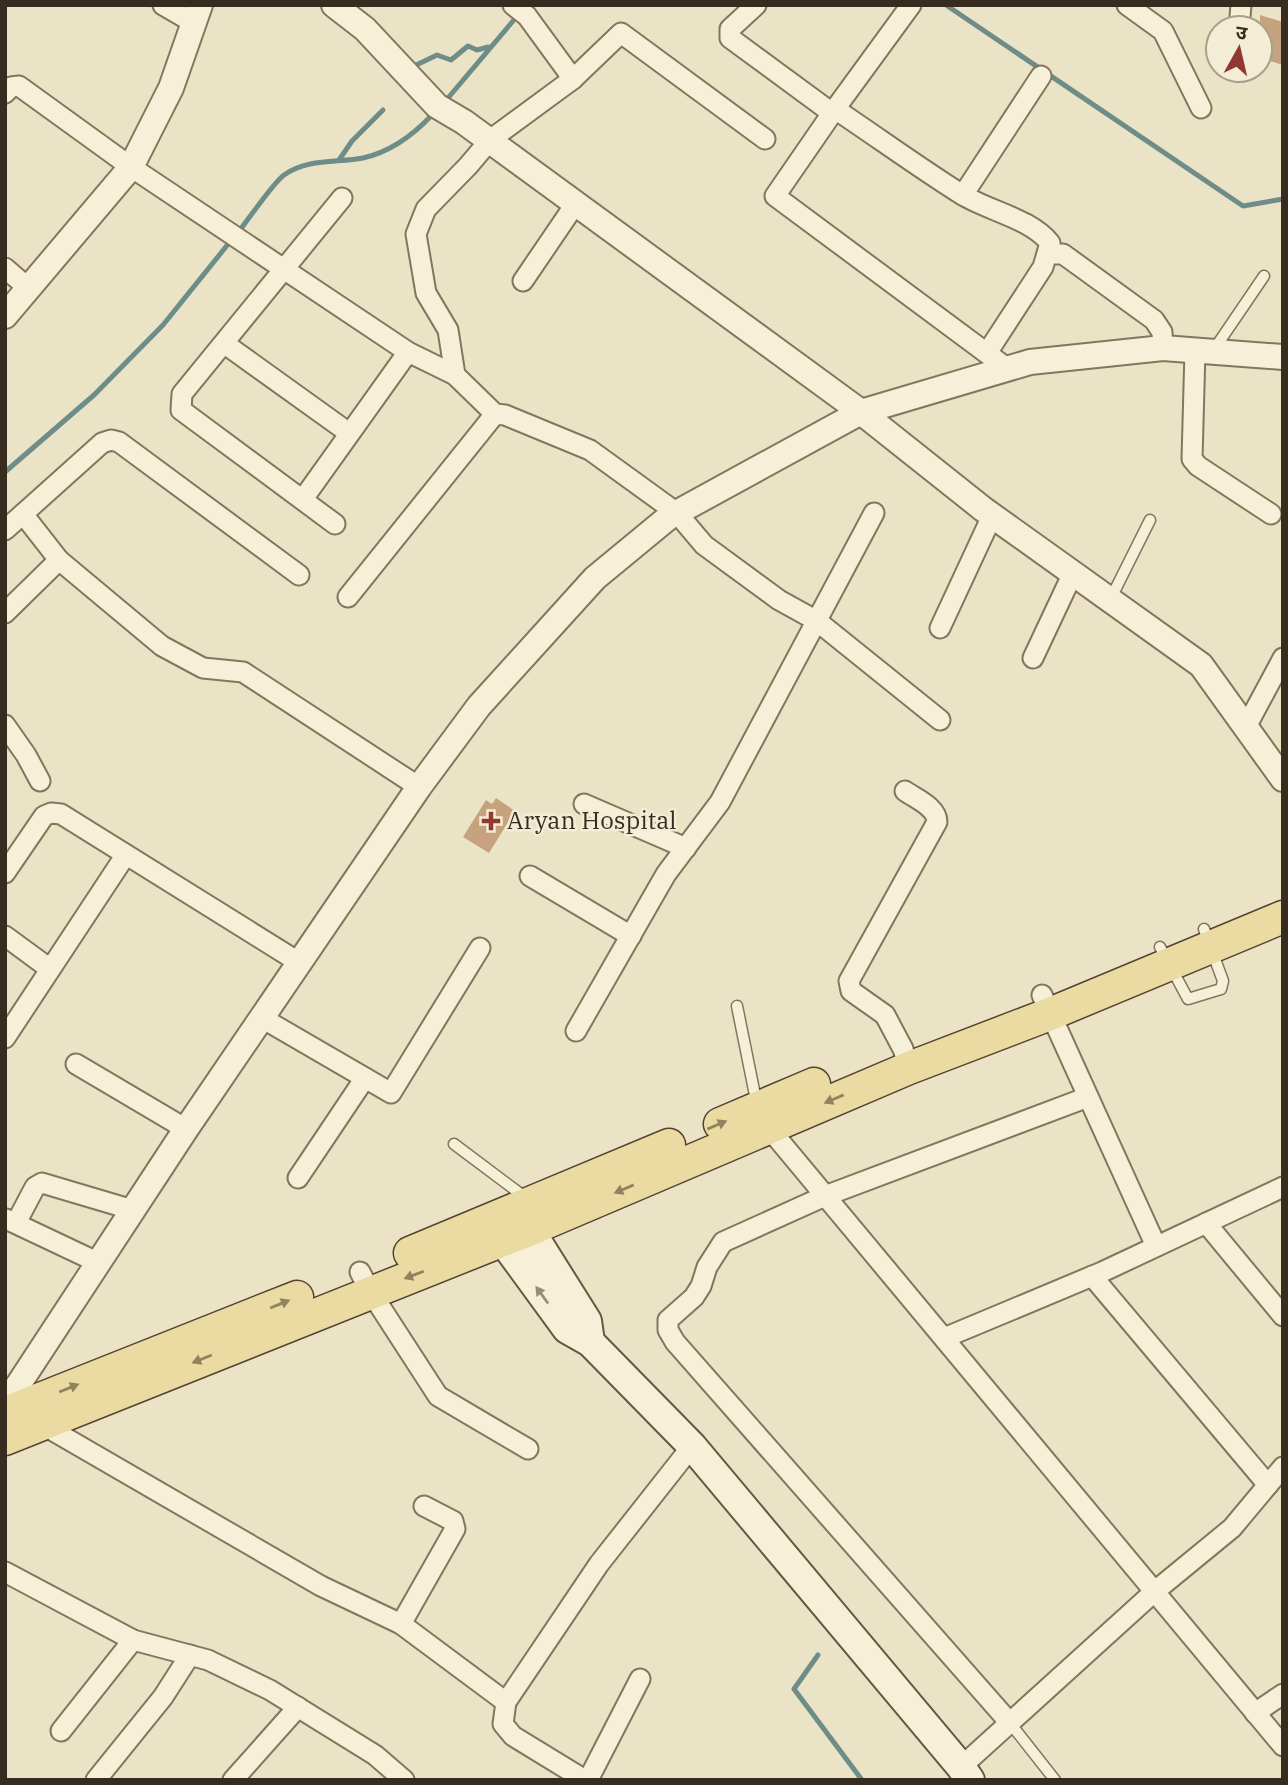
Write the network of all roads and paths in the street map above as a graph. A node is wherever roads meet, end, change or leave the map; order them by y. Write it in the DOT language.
graph roads {
  1 [pos="163,5"];
  2 [pos="334,5"];
  3 [pos="513,5"];
  4 [pos="756,5"];
  5 [pos="911,5"];
  6 [pos="1127,5"];
  7 [pos="197,14"];
  8 [pos="1041,76"];
  9 [pos="573,79"];
  10 [pos="5,93"];
  11 [pos="1201,108"];
  12 [pos="833,111"];
  13 [pos="765,138"];
  14 [pos="489,140"];
  15 [pos="131,167"];
  16 [pos="963,195"];
  17 [pos="342,198"];
  18 [pos="576,203"];
  19 [pos="1048,254"];
  20 [pos="5,268"];
  21 [pos="284,270"];
  22 [pos="1264,276"];
  23 [pos="523,281"];
  24 [pos="28,288"];
  25 [pos="6,315"];
  26 [pos="225,344"];
  27 [pos="1163,348"];
  28 [pos="1204,351"];
  29 [pos="408,352"];
  30 [pos="987,354"];
  31 [pos="1283,357"];
  32 [pos="1008,369"];
  33 [pos="455,375"];
  34 [pos="861,412"];
  35 [pos="495,414"];
  36 [pos="349,433"];
  37 [pos="303,499"];
  38 [pos="677,513"];
  39 [pos="874,513"];
  40 [pos="23,514"];
  41 [pos="1271,514"];
  42 [pos="992,516"];
  43 [pos="1150,520"];
  44 [pos="335,524"];
  45 [pos="5,530"];
  46 [pos="59,560"];
  47 [pos="1073,573"];
  48 [pos="299,575"];
  49 [pos="348,597"];
  50 [pos="1110,600"];
  51 [pos="5,613"];
  52 [pos="817,621"];
  53 [pos="940,628"];
  54 [pos="1033,658"];
  55 [pos="1283,658"];
  56 [pos="940,720"];
  57 [pos="5,725"];
  58 [pos="1246,727"];
  59 [pos="1283,779"];
  60 [pos="40,781"];
  61 [pos="419,788"];
  62 [pos="905,791"];
  63 [pos="584,804"];
  64 [pos="685,848"];
  65 [pos="125,856"];
  66 [pos="5,873"];
  67 [pos="530,876"];
  68 [pos="1283,898"];
  69 [pos="1283,917"];
  70 [pos="5,936"];
  71 [pos="631,936"];
  72 [pos="1208,938"];
  73 [pos="480,948"];
  74 [pos="1164,956"];
  75 [pos="300,963"];
  76 [pos="50,969"];
  77 [pos="1046,1005"];
  78 [pos="737,1006"];
  79 [pos="262,1018"];
  80 [pos="576,1031"];
  81 [pos="5,1038"];
  82 [pos="906,1058"];
  83 [pos="76,1064"];
  84 [pos="365,1078"];
  85 [pos="1088,1097"];
  86 [pos="763,1117"];
  87 [pos="186,1129"];
  88 [pos="454,1144"];
  89 [pos="298,1178"];
  90 [pos="1283,1187"];
  91 [pos="825,1196"];
  92 [pos="133,1210"];
  93 [pos="10,1221"];
  94 [pos="515,1221"];
  95 [pos="1206,1223"];
  96 [pos="1156,1246"];
  97 [pos="99,1263"];
  98 [pos="1092,1276"];
  99 [pos="365,1282"];
  100 [pos="1283,1316"];
  101 [pos="944,1338"];
  102 [pos="17,1413"];
  103 [pos="5,1439"];
  104 [pos="692,1446"];
  105 [pos="528,1450"];
  106 [pos="1283,1467"];
  107 [pos="1268,1485"];
  108 [pos="424,1506"];
  109 [pos="5,1572"];
  110 [pos="1154,1592"];
  111 [pos="401,1624"];
  112 [pos="133,1640"];
  113 [pos="190,1655"];
  114 [pos="640,1679"];
  115 [pos="1283,1694"];
  116 [pos="506,1702"];
  117 [pos="298,1707"];
  118 [pos="1255,1713"];
  119 [pos="1010,1723"];
  120 [pos="61,1731"];
  121 [pos="1283,1746"];
  122 [pos="552,1772"];
  123 [pos="966,1773"];
  124 [pos="96,1780"];
  125 [pos="233,1780"];
  126 [pos="404,1780"];
  127 [pos="587,1780"];
  128 [pos="1055,1780"];
  1 -- 7 [label="street"];
  2 -- 14 [label="street"];
  3 -- 9 [label="street"];
  4 -- 12 [label="street"];
  5 -- 12 [label="street"];
  6 -- 11 [label="street"];
  7 -- 15 [label="street"];
  8 -- 16 [label="street"];
  9 -- 13 [label="street"];
  9 -- 14 [label="street"];
  10 -- 15 [label="street"];
  12 -- 16 [label="street"];
  12 -- 30 [label="street"];
  14 -- 18 [label="street"];
  14 -- 33 [label="street"];
  15 -- 21 [label="street"];
  15 -- 24 [label="street"];
  16 -- 19 [label="street"];
  17 -- 21 [label="street"];
  18 -- 23 [label="street"];
  18 -- 34 [label="street"];
  19 -- 27 [label="street"];
  19 -- 30 [label="street"];
  20 -- 24 [label="street"];
  21 -- 26 [label="street"];
  21 -- 29 [label="street"];
  22 -- 28 [label="lane"];
  24 -- 25 [label="street"];
  26 -- 36 [label="street"];
  26 -- 37 [label="street"];
  27 -- 28 [label="street"];
  27 -- 32 [label="street"];
  28 -- 31 [label="street"];
  28 -- 41 [label="street"];
  29 -- 33 [label="street"];
  29 -- 36 [label="street"];
  30 -- 32 [label="street"];
  32 -- 34 [label="street"];
  33 -- 35 [label="street"];
  34 -- 38 [label="street"];
  34 -- 42 [label="street"];
  35 -- 38 [label="street"];
  35 -- 49 [label="street"];
  36 -- 37 [label="street"];
  37 -- 44 [label="street"];
  38 -- 52 [label="street"];
  38 -- 61 [label="street"];
  39 -- 52 [label="street"];
  40 -- 45 [label="street"];
  40 -- 46 [label="street"];
  40 -- 48 [label="street"];
  42 -- 47 [label="street"];
  42 -- 53 [label="street"];
  43 -- 50 [label="lane"];
  46 -- 51 [label="street"];
  46 -- 61 [label="street"];
  47 -- 50 [label="street"];
  47 -- 54 [label="street"];
  50 -- 58 [label="street"];
  52 -- 56 [label="street"];
  52 -- 64 [label="street"];
  55 -- 58 [label="street"];
  57 -- 60 [label="street"];
  58 -- 59 [label="street"];
  61 -- 75 [label="street"];
  62 -- 82 [label="street"];
  63 -- 64 [label="street"];
  64 -- 71 [label="street"];
  65 -- 66 [label="street"];
  65 -- 75 [label="street"];
  65 -- 76 [label="street"];
  67 -- 71 [label="street"];
  68 -- 72 [label="main road"];
  69 -- 72 [label="main road"];
  70 -- 76 [label="street"];
  71 -- 80 [label="street"];
  72 -- 74 [label="main road"];
  72 -- 74 [label="lane"];
  73 -- 84 [label="street"];
  74 -- 77 [label="main road"];
  75 -- 79 [label="street"];
  76 -- 81 [label="street"];
  77 -- 82 [label="main road"];
  77 -- 85 [label="street"];
  78 -- 86 [label="lane"];
  79 -- 84 [label="street"];
  79 -- 87 [label="street"];
  82 -- 86 [label="main road"];
  83 -- 87 [label="street"];
  84 -- 89 [label="street"];
  85 -- 91 [label="street"];
  85 -- 96 [label="street"];
  86 -- 91 [label="street"];
  86 -- 94 [label="main road"];
  87 -- 92 [label="street"];
  88 -- 94 [label="lane"];
  90 -- 95 [label="street"];
  91 -- 101 [label="street"];
  91 -- 119 [label="street"];
  92 -- 93 [label="street"];
  92 -- 97 [label="street"];
  93 -- 97 [label="street"];
  94 -- 99 [label="main road"];
  94 -- 104 [label="main road"];
  95 -- 96 [label="street"];
  95 -- 100 [label="street"];
  96 -- 98 [label="street"];
  97 -- 102 [label="street"];
  98 -- 101 [label="street"];
  98 -- 107 [label="street"];
  99 -- 102 [label="main road"];
  99 -- 105 [label="street"];
  101 -- 110 [label="street"];
  102 -- 103 [label="main road"];
  102 -- 111 [label="street"];
  104 -- 116 [label="street"];
  104 -- 123 [label="main road"];
  106 -- 107 [label="street"];
  107 -- 110 [label="street"];
  108 -- 111 [label="street"];
  109 -- 112 [label="street"];
  110 -- 118 [label="street"];
  110 -- 119 [label="street"];
  111 -- 116 [label="street"];
  112 -- 113 [label="street"];
  112 -- 120 [label="street"];
  113 -- 117 [label="street"];
  113 -- 124 [label="street"];
  114 -- 127 [label="street"];
  115 -- 118 [label="street"];
  116 -- 122 [label="street"];
  117 -- 125 [label="street"];
  117 -- 126 [label="street"];
  118 -- 121 [label="street"];
  119 -- 123 [label="street"];
  119 -- 128 [label="lane"];
  122 -- 127 [label="street"];
}
